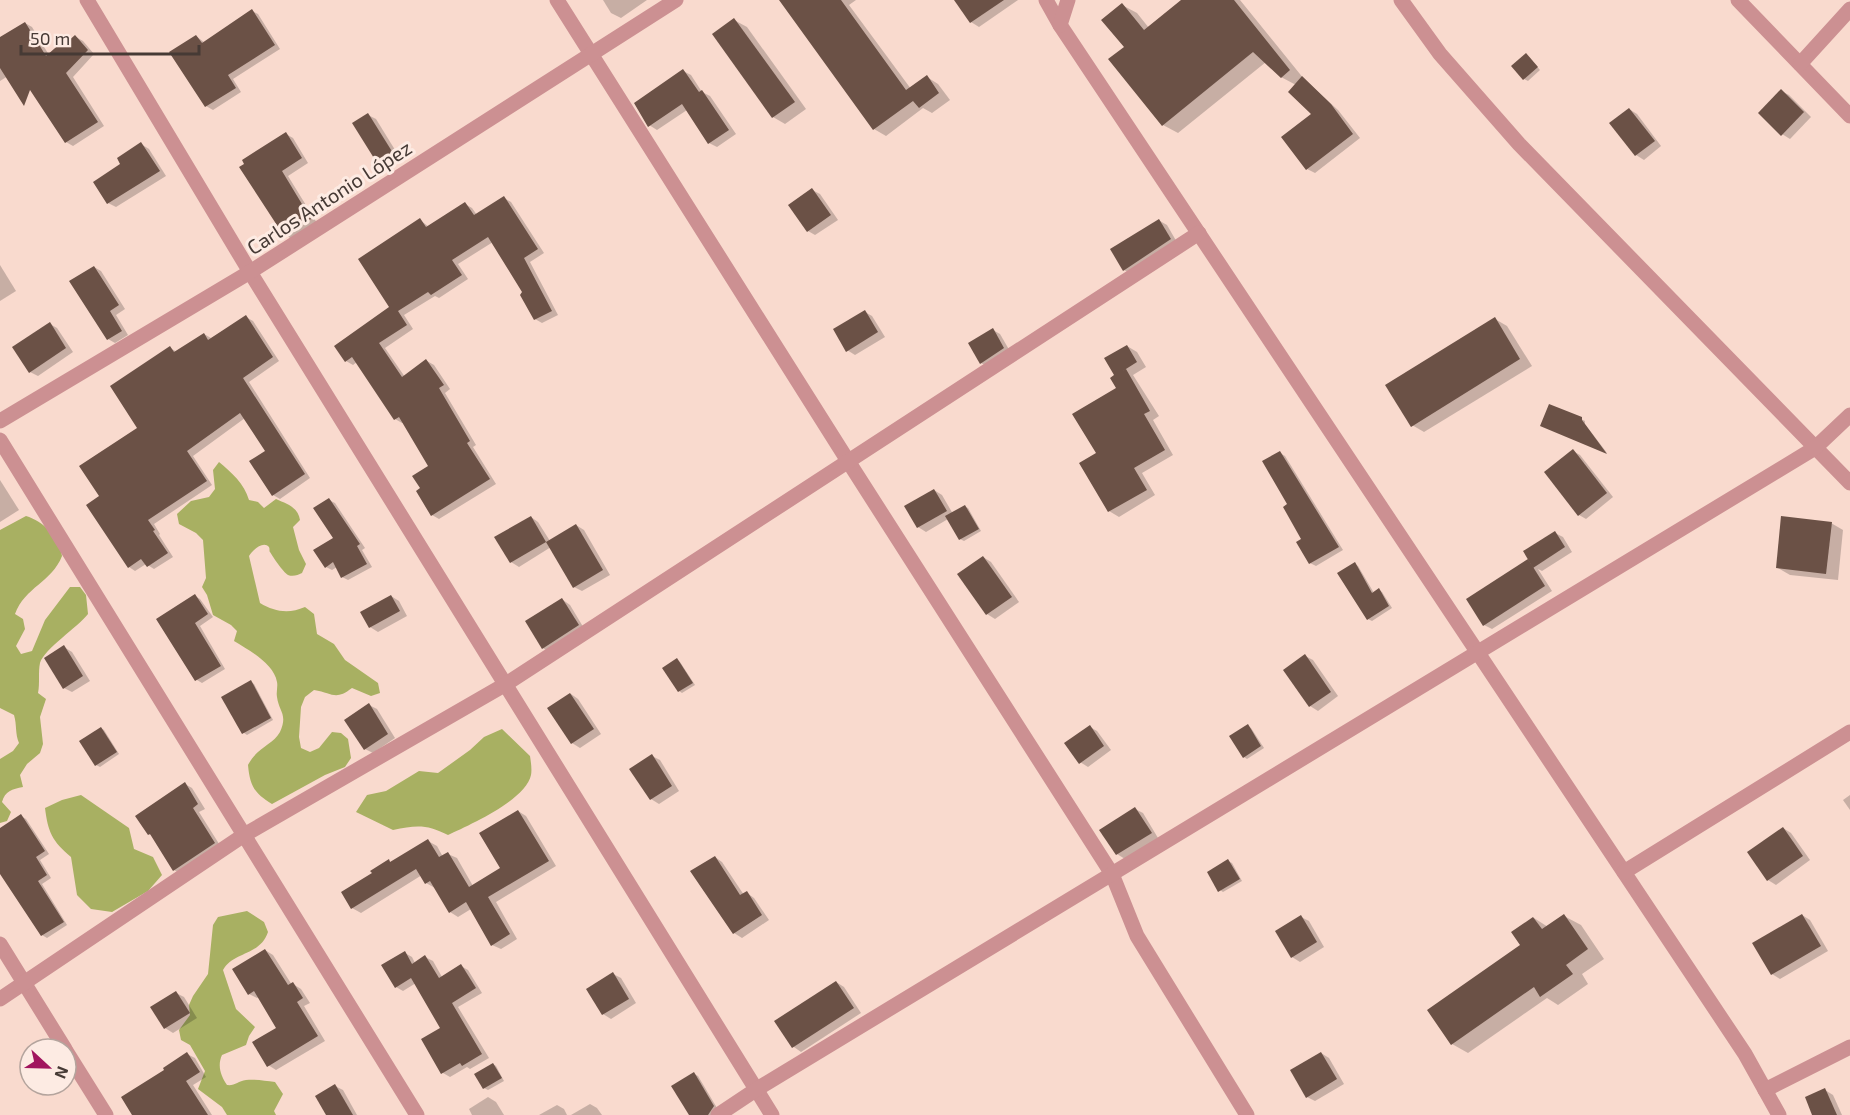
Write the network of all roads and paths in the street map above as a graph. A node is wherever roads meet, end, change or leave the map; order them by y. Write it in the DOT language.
graph roads {
  1 [pos="87,0"];
  2 [pos="557,0"];
  3 [pos="676,0"];
  4 [pos="1046,0"];
  5 [pos="1068,0"];
  6 [pos="1401,0"];
  7 [pos="1738,0"];
  8 [pos="1850,9"];
  9 [pos="1060,25"];
  10 [pos="591,54"];
  11 [pos="1800,64"];
  12 [pos="1850,116"];
  13 [pos="1199,233"];
  14 [pos="250,272"];
  15 [pos="1850,415"];
  16 [pos="0,421"];
  17 [pos="0,440"];
  18 [pos="1815,448"];
  19 [pos="848,461"];
  20 [pos="1850,483"];
  21 [pos="1476,653"];
  22 [pos="506,684"];
  23 [pos="1850,732"];
  24 [pos="244,836"];
  25 [pos="1624,872"];
  26 [pos="1112,874"];
  27 [pos="0,944"];
  28 [pos="24,984"];
  29 [pos="0,999"];
  30 [pos="57,1037"];
  31 [pos="1850,1047"];
  32 [pos="78,1071"];
  33 [pos="757,1089"];
  34 [pos="1765,1090"];
  35 [pos="106,1115"];
  36 [pos="417,1115"];
  37 [pos="718,1115"];
  38 [pos="772,1115"];
  39 [pos="1247,1115"];
  40 [pos="1779,1115"];
  1 -- 14 [label="street"];
  2 -- 10 [label="street"];
  3 -- 10 [label="street, Carlos Antonio López"];
  4 -- 9 [label="street"];
  5 -- 9 [label="street"];
  6 -- 18 [label="street"];
  7 -- 11 [label="street"];
  8 -- 11 [label="street"];
  9 -- 13 [label="street"];
  10 -- 14 [label="street, Carlos Antonio López"];
  10 -- 19 [label="street"];
  11 -- 12 [label="street"];
  13 -- 19 [label="street"];
  13 -- 21 [label="street"];
  14 -- 16 [label="street, Carlos Antonio López"];
  14 -- 22 [label="street"];
  15 -- 18 [label="street"];
  17 -- 24 [label="street"];
  18 -- 20 [label="street"];
  18 -- 21 [label="street"];
  19 -- 22 [label="street"];
  19 -- 26 [label="street"];
  21 -- 25 [label="street"];
  21 -- 26 [label="street"];
  22 -- 24 [label="street"];
  22 -- 33 [label="street"];
  23 -- 25 [label="street"];
  24 -- 28 [label="street"];
  24 -- 36 [label="street"];
  25 -- 34 [label="street"];
  26 -- 33 [label="street"];
  26 -- 39 [label="street"];
  27 -- 28 [label="street"];
  28 -- 29 [label="street"];
  28 -- 30 [label="street"];
  31 -- 34 [label="street"];
  32 -- 35 [label="street"];
  33 -- 37 [label="street"];
  33 -- 38 [label="street"];
  34 -- 40 [label="street"];
}
